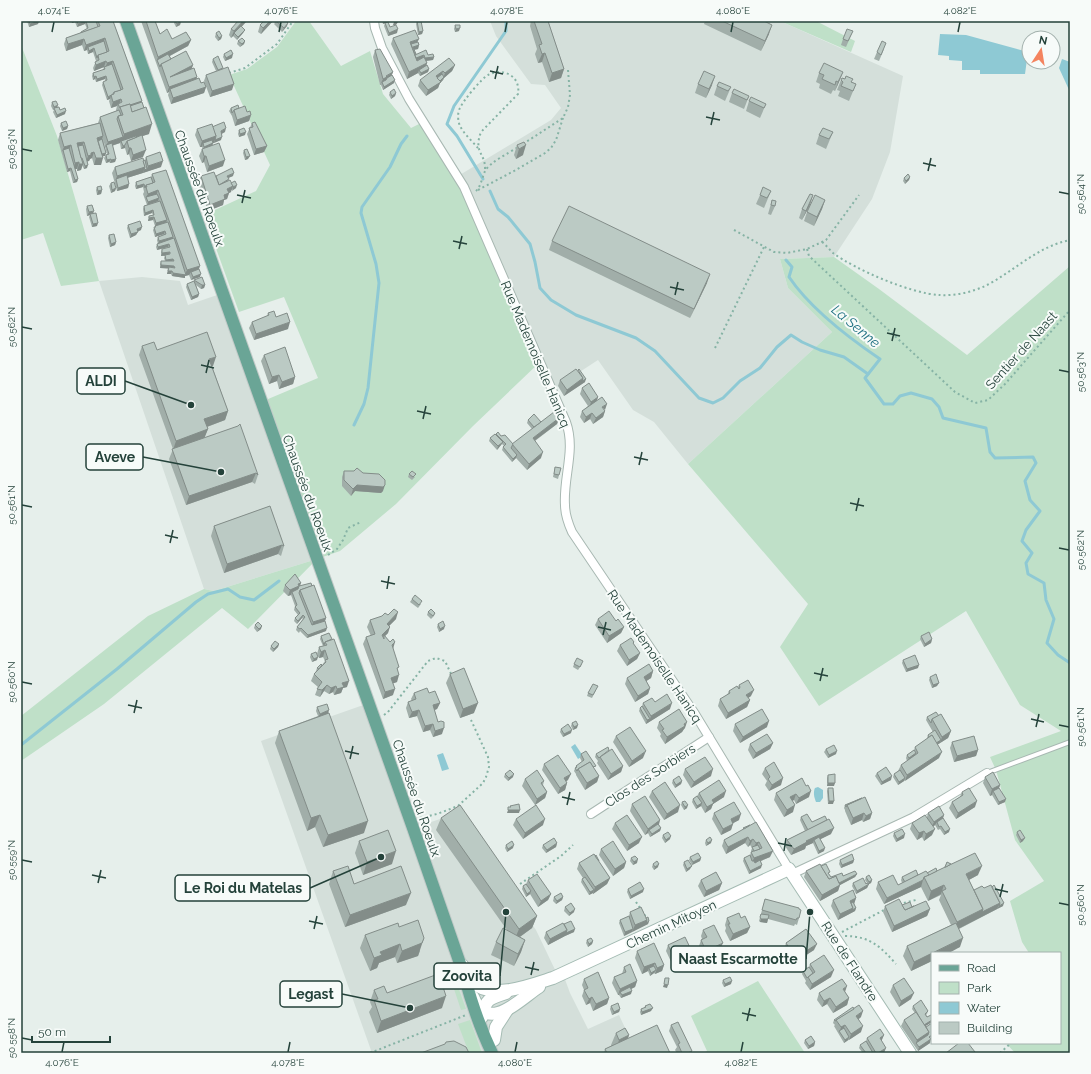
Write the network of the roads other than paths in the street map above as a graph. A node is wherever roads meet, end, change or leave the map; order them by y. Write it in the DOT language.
graph roads {
  1 [pos="126,21"];
  2 [pos="374,21"];
  3 [pos="709,737"];
  4 [pos="1070,742"];
  5 [pos="987,773"];
  6 [pos="591,814"];
  7 [pos="791,871"];
  8 [pos="458,959"];
  9 [pos="553,978"];
  10 [pos="522,988"];
  11 [pos="507,1010"];
  12 [pos="479,1011"];
  13 [pos="490,1040"];
  14 [pos="492,1053"];
  15 [pos="497,1053"];
  16 [pos="910,1053"];
  1 -- 8 [label="main road, Chaussée du Roeulx"];
  2 -- 3 [label="street, Rue Mademoiselle Hanicq"];
  3 -- 6 [label="street, Clos des Sorbiers"];
  3 -- 7 [label="street, Rue Mademoiselle Hanicq"];
  4 -- 5 [label="lane"];
  5 -- 7 [label="street, Chemin Mitoyen"];
  7 -- 9 [label="street, Chemin Mitoyen"];
  7 -- 16 [label="street, Rue de Flandre"];
  8 -- 10 [label="street"];
  8 -- 12 [label="main road, Chaussée du Roeulx"];
  9 -- 10 [label="street"];
  9 -- 11 [label="street"];
  10 -- 12 [label="street"];
  11 -- 12 [label="street"];
  11 -- 13 [label="street"];
  12 -- 13 [label="main road, Chaussée du Roeulx"];
  13 -- 14 [label="main road"];
  13 -- 15 [label="main road"];
}
